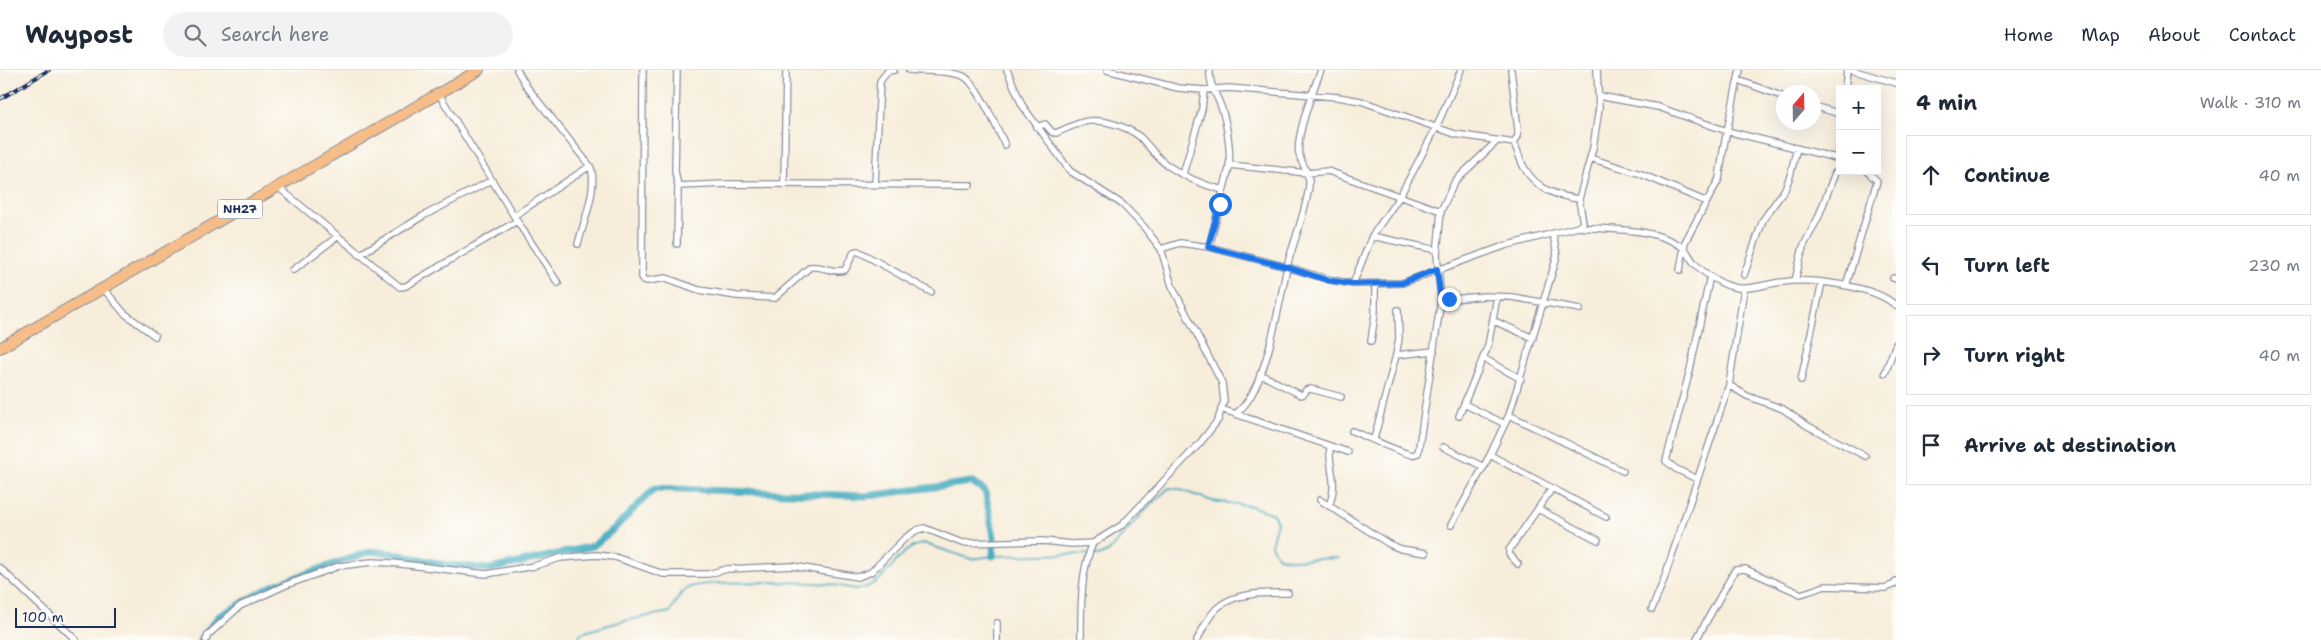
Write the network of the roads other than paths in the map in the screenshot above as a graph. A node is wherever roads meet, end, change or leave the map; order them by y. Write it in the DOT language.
graph roads {
  1 [pos="479,70"];
  2 [pos="517,70"];
  3 [pos="643,70"];
  4 [pos="677,70"];
  5 [pos="786,70"];
  6 [pos="894,70"];
  7 [pos="910,70"];
  8 [pos="1007,70"];
  9 [pos="1107,70"];
  10 [pos="1210,70"];
  11 [pos="1321,70"];
  12 [pos="1460,70"];
  13 [pos="1511,70"];
  14 [pos="1597,70"];
  15 [pos="1740,70"];
  16 [pos="1849,70"];
  17 [pos="1871,72"];
  18 [pos="1738,80"];
  19 [pos="1896,83"];
  20 [pos="1846,85"];
  21 [pos="1212,88"];
  22 [pos="1204,90"];
  23 [pos="439,94"];
  24 [pos="1312,94"];
  25 [pos="1776,94"];
  26 [pos="1598,96"];
  27 [pos="1821,108"];
  28 [pos="1836,113"];
  29 [pos="1037,127"];
  30 [pos="1436,128"];
  31 [pos="1727,131"];
  32 [pos="1496,142"];
  33 [pos="1514,143"];
  34 [pos="1005,145"];
  35 [pos="1797,148"];
  36 [pos="1590,158"];
  37 [pos="1836,158"];
  38 [pos="1229,165"];
  39 [pos="590,166"];
  40 [pos="1307,173"];
  41 [pos="1835,173"];
  42 [pos="1182,174"];
  43 [pos="1871,175"];
  44 [pos="492,180"];
  45 [pos="784,184"];
  46 [pos="876,185"];
  47 [pos="970,185"];
  48 [pos="678,186"];
  49 [pos="278,187"];
  50 [pos="1224,190"];
  51 [pos="1400,196"];
  52 [pos="1579,199"];
  53 [pos="1707,202"];
  54 [pos="1441,211"];
  55 [pos="515,218"];
  56 [pos="1578,227"];
  57 [pos="1553,234"];
  58 [pos="1372,236"];
  59 [pos="337,237"];
  60 [pos="578,244"];
  61 [pos="677,244"];
  62 [pos="1208,247"];
  63 [pos="1684,248"];
  64 [pos="1161,249"];
  65 [pos="1437,250"];
  66 [pos="359,255"];
  67 [pos="1287,267"];
  68 [pos="1437,269"];
  69 [pos="293,270"];
  70 [pos="1680,270"];
  71 [pos="1744,275"];
  72 [pos="1710,276"];
  73 [pos="1795,281"];
  74 [pos="1822,282"];
  75 [pos="558,283"];
  76 [pos="1353,284"];
  77 [pos="1375,284"];
  78 [pos="1846,286"];
  79 [pos="103,288"];
  80 [pos="1744,289"];
  81 [pos="931,292"];
  82 [pos="1497,297"];
  83 [pos="1441,300"];
  84 [pos="1545,301"];
  85 [pos="1896,306"];
  86 [pos="1580,309"];
  87 [pos="1398,310"];
  88 [pos="1494,321"];
  89 [pos="155,336"];
  90 [pos="1534,338"];
  91 [pos="1370,341"];
  92 [pos="1896,344"];
  93 [pos="0,348"];
  94 [pos="1434,351"];
  95 [pos="1396,355"];
  96 [pos="1483,358"];
  97 [pos="1885,373"];
  98 [pos="1260,374"];
  99 [pos="1521,379"];
  100 [pos="1801,380"];
  101 [pos="1729,385"];
  102 [pos="1341,397"];
  103 [pos="1464,404"];
  104 [pos="1221,409"];
  105 [pos="1235,414"];
  106 [pos="1509,415"];
  107 [pos="1459,416"];
  108 [pos="1505,424"];
  109 [pos="1352,431"];
  110 [pos="1374,439"];
  111 [pos="1330,446"];
  112 [pos="1443,446"];
  113 [pos="1348,452"];
  114 [pos="1490,455"];
  115 [pos="1865,456"];
  116 [pos="1484,467"];
  117 [pos="1623,471"];
  118 [pos="1697,479"];
  119 [pos="1551,490"];
  120 [pos="1320,500"];
  121 [pos="1329,506"];
  122 [pos="1538,509"];
  123 [pos="1606,517"];
  124 [pos="1451,525"];
  125 [pos="1598,540"];
  126 [pos="1093,543"];
  127 [pos="1426,553"];
  128 [pos="1518,564"];
  129 [pos="0,568"];
  130 [pos="1896,584"];
  131 [pos="1288,593"];
  132 [pos="1652,610"];
  133 [pos="997,623"];
  134 [pos="76,640"];
  135 [pos="206,640"];
  136 [pos="997,640"];
  137 [pos="1081,640"];
  138 [pos="1197,640"];
  139 [pos="1696,640"];
  1 -- 23 [label="highway, NH27"];
  2 -- 39 [label="street"];
  3 -- 81 [label="street"];
  4 -- 48 [label="street"];
  5 -- 45 [label="street"];
  6 -- 46 [label="street"];
  7 -- 34 [label="street"];
  8 -- 29 [label="street"];
  9 -- 22 [label="street"];
  10 -- 21 [label="street"];
  11 -- 24 [label="street"];
  12 -- 30 [label="street"];
  13 -- 33 [label="street"];
  14 -- 26 [label="street"];
  15 -- 18 [label="street"];
  16 -- 17 [label="street"];
  16 -- 20 [label="street"];
  17 -- 19 [label="street"];
  18 -- 25 [label="street"];
  18 -- 31 [label="street"];
  21 -- 22 [label="street"];
  21 -- 24 [label="street"];
  21 -- 38 [label="street"];
  22 -- 42 [label="street"];
  23 -- 44 [label="street"];
  23 -- 49 [label="highway, NH27"];
  24 -- 30 [label="street"];
  24 -- 40 [label="street"];
  26 -- 31 [label="street"];
  26 -- 36 [label="street"];
  27 -- 28 [label="street"];
  29 -- 42 [label="street"];
  29 -- 64 [label="street"];
  30 -- 32 [label="street"];
  30 -- 51 [label="street"];
  31 -- 35 [label="street"];
  31 -- 53 [label="street"];
  32 -- 33 [label="street"];
  32 -- 54 [label="street"];
  33 -- 52 [label="street"];
  35 -- 37 [label="street"];
  35 -- 71 [label="street"];
  36 -- 52 [label="street"];
  36 -- 53 [label="street"];
  38 -- 40 [label="street"];
  38 -- 50 [label="street"];
  39 -- 55 [label="street"];
  39 -- 60 [label="street"];
  40 -- 51 [label="street"];
  40 -- 67 [label="street"];
  41 -- 73 [label="street"];
  42 -- 50 [label="street"];
  43 -- 78 [label="street"];
  44 -- 55 [label="street"];
  44 -- 66 [label="street"];
  45 -- 46 [label="street"];
  45 -- 48 [label="street"];
  46 -- 47 [label="street"];
  48 -- 61 [label="street"];
  49 -- 59 [label="street"];
  49 -- 79 [label="highway, NH27"];
  50 -- 62 [label="street"];
  51 -- 54 [label="street"];
  51 -- 58 [label="street"];
  52 -- 56 [label="street"];
  53 -- 63 [label="street"];
  54 -- 65 [label="street"];
  55 -- 66 [label="street"];
  55 -- 75 [label="street"];
  56 -- 57 [label="street"];
  56 -- 63 [label="street"];
  57 -- 68 [label="street"];
  57 -- 84 [label="street"];
  58 -- 65 [label="street"];
  58 -- 76 [label="street"];
  59 -- 66 [label="street"];
  59 -- 69 [label="street"];
  62 -- 64 [label="street"];
  62 -- 67 [label="street"];
  63 -- 70 [label="street"];
  63 -- 72 [label="street"];
  64 -- 104 [label="street"];
  65 -- 68 [label="street"];
  67 -- 76 [label="street"];
  67 -- 98 [label="street"];
  68 -- 77 [label="street"];
  68 -- 83 [label="street"];
  72 -- 80 [label="street"];
  72 -- 118 [label="street"];
  73 -- 74 [label="street"];
  73 -- 80 [label="street"];
  74 -- 78 [label="street"];
  74 -- 100 [label="street"];
  76 -- 77 [label="street"];
  77 -- 91 [label="street"];
  78 -- 85 [label="street"];
  79 -- 89 [label="street"];
  79 -- 93 [label="highway, NH27"];
  80 -- 101 [label="street"];
  82 -- 83 [label="street"];
  82 -- 84 [label="street"];
  82 -- 88 [label="street"];
  83 -- 94 [label="street"];
  84 -- 86 [label="street"];
  84 -- 90 [label="street"];
  87 -- 95 [label="street"];
  88 -- 90 [label="street"];
  88 -- 96 [label="street"];
  90 -- 99 [label="street"];
  92 -- 97 [label="street"];
  94 -- 95 [label="street"];
  94 -- 110 [label="street"];
  95 -- 110 [label="street"];
  96 -- 99 [label="street"];
  96 -- 103 [label="street"];
  98 -- 102 [label="street"];
  98 -- 105 [label="street"];
  99 -- 106 [label="street"];
  101 -- 115 [label="street"];
  101 -- 118 [label="street"];
  103 -- 107 [label="street"];
  103 -- 108 [label="street"];
  104 -- 105 [label="street"];
  104 -- 126 [label="street"];
  105 -- 111 [label="street"];
  106 -- 108 [label="street"];
  106 -- 117 [label="street"];
  108 -- 114 [label="street"];
  109 -- 110 [label="street"];
  111 -- 113 [label="street"];
  111 -- 121 [label="street"];
  112 -- 116 [label="street"];
  114 -- 116 [label="street"];
  114 -- 119 [label="street"];
  116 -- 124 [label="street"];
  118 -- 132 [label="street"];
  119 -- 122 [label="street"];
  119 -- 123 [label="street"];
  120 -- 121 [label="street"];
  121 -- 127 [label="street"];
  122 -- 125 [label="street"];
  122 -- 128 [label="street"];
  126 -- 135 [label="street"];
  126 -- 137 [label="street"];
  129 -- 134 [label="street"];
  130 -- 139 [label="street"];
  131 -- 138 [label="street"];
  133 -- 136 [label="street"];
}
